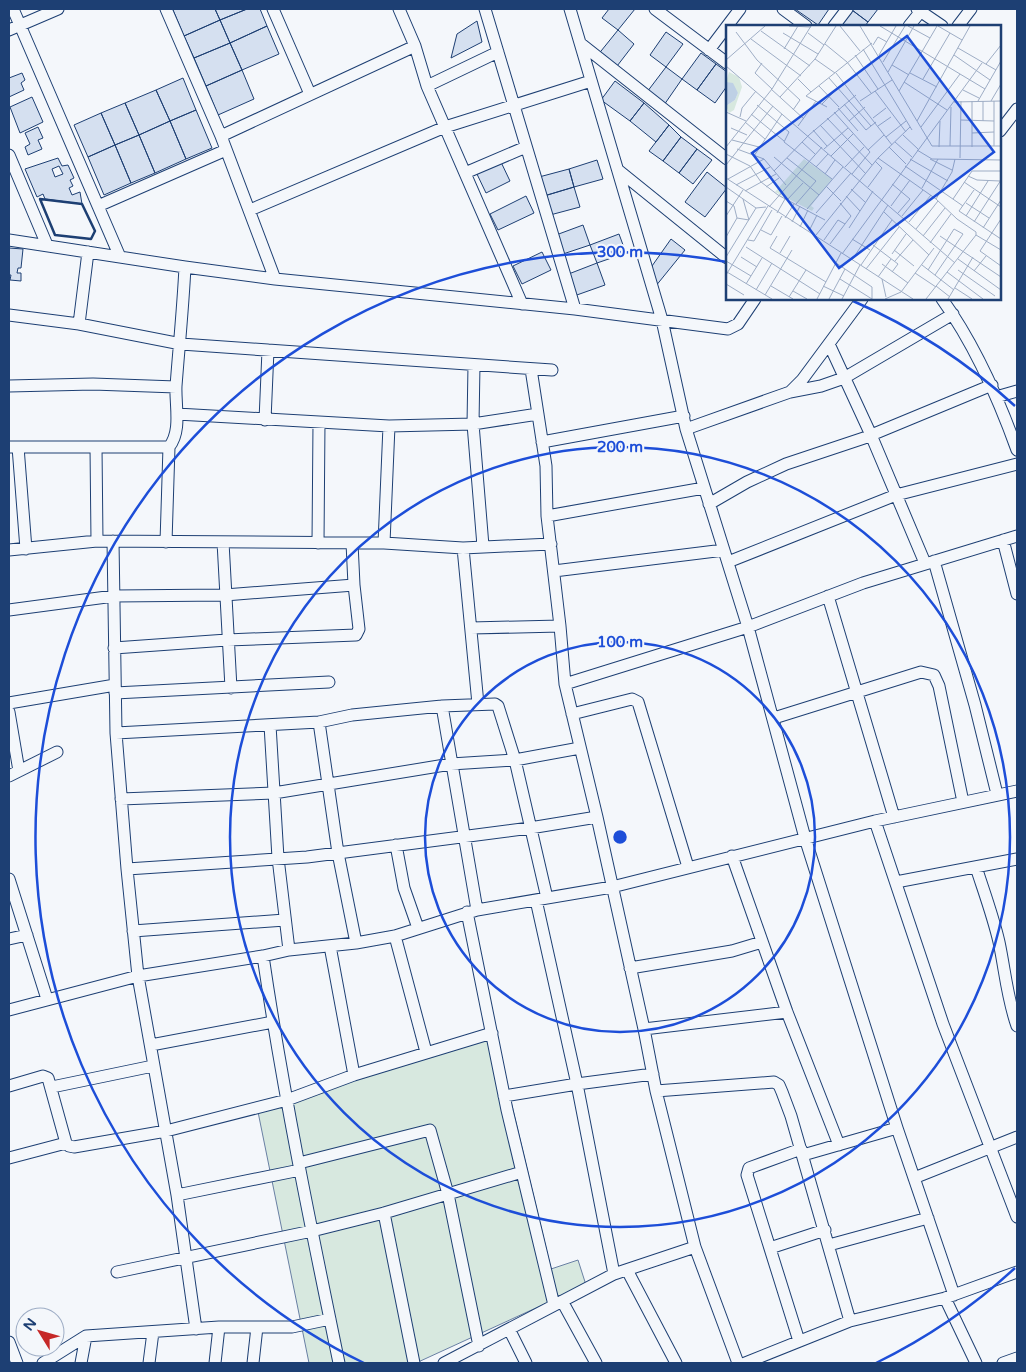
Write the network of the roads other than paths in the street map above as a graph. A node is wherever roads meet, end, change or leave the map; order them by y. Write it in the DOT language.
graph roads {
  1 [pos="13,9"];
  2 [pos="58,9"];
  3 [pos="166,9"];
  4 [pos="273,9"];
  5 [pos="399,9"];
  6 [pos="485,9"];
  7 [pos="655,9"];
  8 [pos="740,9"];
  9 [pos="783,9"];
  10 [pos="847,9"];
  11 [pos="971,9"];
  12 [pos="919,10"];
  13 [pos="572,11"];
  14 [pos="20,25"];
  15 [pos="728,25"];
  16 [pos="805,25"];
  17 [pos="835,25"];
  18 [pos="910,25"];
  19 [pos="941,25"];
  20 [pos="959,25"];
  21 [pos="726,28"];
  22 [pos="9,30"];
  23 [pos="580,43"];
  24 [pos="414,46"];
  25 [pos="709,50"];
  26 [pos="498,52"];
  27 [pos="726,62"];
  28 [pos="591,82"];
  29 [pos="427,86"];
  30 [pos="310,94"];
  31 [pos="514,107"];
  32 [pos="1017,109"];
  33 [pos="445,128"];
  34 [pos="1001,130"];
  35 [pos="221,136"];
  36 [pos="526,147"];
  37 [pos="226,150"];
  38 [pos="9,155"];
  39 [pos="726,158"];
  40 [pos="618,170"];
  41 [pos="465,173"];
  42 [pos="98,206"];
  43 [pos="250,210"];
  44 [pos="9,240"];
  45 [pos="47,245"];
  46 [pos="88,252"];
  47 [pos="120,257"];
  48 [pos="726,257"];
  49 [pos="185,267"];
  50 [pos="275,279"];
  51 [pos="753,300"];
  52 [pos="861,300"];
  53 [pos="943,300"];
  54 [pos="522,304"];
  55 [pos="574,309"];
  56 [pos="953,314"];
  57 [pos="9,315"];
  58 [pos="662,320"];
  59 [pos="79,324"];
  60 [pos="181,344"];
  61 [pos="829,344"];
  62 [pos="268,350"];
  63 [pos="474,365"];
  64 [pos="531,369"];
  65 [pos="552,370"];
  66 [pos="844,378"];
  67 [pos="992,385"];
  68 [pos="9,386"];
  69 [pos="176,387"];
  70 [pos="1017,391"];
  71 [pos="790,392"];
  72 [pos="996,397"];
  73 [pos="177,414"];
  74 [pos="538,414"];
  75 [pos="684,416"];
  76 [pos="265,420"];
  77 [pos="319,423"];
  78 [pos="473,424"];
  79 [pos="389,426"];
  80 [pos="686,429"];
  81 [pos="871,435"];
  82 [pos="542,442"];
  83 [pos="13,447"];
  84 [pos="96,447"];
  85 [pos="169,447"];
  86 [pos="1017,450"];
  87 [pos="1017,464"];
  88 [pos="704,488"];
  89 [pos="896,495"];
  90 [pos="710,504"];
  91 [pos="547,516"];
  92 [pos="1017,536"];
  93 [pos="1003,540"];
  94 [pos="97,541"];
  95 [pos="113,541"];
  96 [pos="166,542"];
  97 [pos="222,542"];
  98 [pos="318,543"];
  99 [pos="352,543"];
  100 [pos="384,543"];
  101 [pos="551,544"];
  102 [pos="483,546"];
  103 [pos="463,548"];
  104 [pos="26,549"];
  105 [pos="9,550"];
  106 [pos="724,550"];
  107 [pos="728,562"];
  108 [pos="929,562"];
  109 [pos="554,572"];
  110 [pos="354,585"];
  111 [pos="1017,594"];
  112 [pos="225,595"];
  113 [pos="114,596"];
  114 [pos="828,596"];
  115 [pos="9,610"];
  116 [pos="560,626"];
  117 [pos="748,627"];
  118 [pos="470,628"];
  119 [pos="227,640"];
  120 [pos="114,648"];
  121 [pos="329,682"];
  122 [pos="565,684"];
  123 [pos="231,688"];
  124 [pos="114,689"];
  125 [pos="856,692"];
  126 [pos="9,703"];
  127 [pos="478,704"];
  128 [pos="442,706"];
  129 [pos="9,712"];
  130 [pos="572,714"];
  131 [pos="774,718"];
  132 [pos="320,722"];
  133 [pos="270,725"];
  134 [pos="116,733"];
  135 [pos="580,748"];
  136 [pos="57,752"];
  137 [pos="515,760"];
  138 [pos="451,764"];
  139 [pos="14,774"];
  140 [pos="329,783"];
  141 [pos="1017,791"];
  142 [pos="274,793"];
  143 [pos="997,794"];
  144 [pos="121,799"];
  145 [pos="963,802"];
  146 [pos="597,817"];
  147 [pos="894,817"];
  148 [pos="875,821"];
  149 [pos="530,828"];
  150 [pos="464,836"];
  151 [pos="805,838"];
  152 [pos="396,845"];
  153 [pos="338,853"];
  154 [pos="732,856"];
  155 [pos="278,858"];
  156 [pos="1017,860"];
  157 [pos="688,867"];
  158 [pos="976,867"];
  159 [pos="127,869"];
  160 [pos="9,879"];
  161 [pos="896,882"];
  162 [pos="612,887"];
  163 [pos="542,899"];
  164 [pos="472,911"];
  165 [pos="285,920"];
  166 [pos="418,928"];
  167 [pos="133,931"];
  168 [pos="27,935"];
  169 [pos="395,936"];
  170 [pos="9,939"];
  171 [pos="762,942"];
  172 [pos="356,943"];
  173 [pos="330,946"];
  174 [pos="289,950"];
  175 [pos="263,956"];
  176 [pos="630,968"];
  177 [pos="138,976"];
  178 [pos="47,999"];
  179 [pos="9,1010"];
  180 [pos="787,1012"];
  181 [pos="272,1022"];
  182 [pos="1017,1026"];
  183 [pos="644,1029"];
  184 [pos="492,1033"];
  185 [pos="151,1045"];
  186 [pos="426,1052"];
  187 [pos="153,1066"];
  188 [pos="653,1074"];
  189 [pos="354,1075"];
  190 [pos="577,1084"];
  191 [pos="9,1086"];
  192 [pos="52,1088"];
  193 [pos="656,1091"];
  194 [pos="504,1096"];
  195 [pos="287,1100"];
  196 [pos="898,1128"];
  197 [pos="166,1131"];
  198 [pos="1017,1137"];
  199 [pos="66,1143"];
  200 [pos="838,1145"];
  201 [pos="990,1148"];
  202 [pos="802,1152"];
  203 [pos="9,1158"];
  204 [pos="299,1167"];
  205 [pos="522,1172"];
  206 [pos="914,1178"];
  207 [pos="177,1194"];
  208 [pos="448,1194"];
  209 [pos="384,1213"];
  210 [pos="1017,1217"];
  211 [pos="928,1218"];
  212 [pos="825,1230"];
  213 [pos="312,1231"];
  214 [pos="829,1245"];
  215 [pos="695,1247"];
  216 [pos="770,1248"];
  217 [pos="186,1258"];
  218 [pos="627,1270"];
  219 [pos="117,1272"];
  220 [pos="1017,1272"];
  221 [pos="614,1274"];
  222 [pos="950,1296"];
  223 [pos="558,1303"];
  224 [pos="330,1319"];
  225 [pos="850,1321"];
  226 [pos="219,1327"];
  227 [pos="257,1327"];
  228 [pos="196,1329"];
  229 [pos="510,1329"];
  230 [pos="153,1332"];
  231 [pos="86,1336"];
  232 [pos="799,1341"];
  233 [pos="9,1342"];
  234 [pos="479,1346"];
  235 [pos="468,1358"];
  236 [pos="1017,1358"];
  237 [pos="17,1363"];
  238 [pos="43,1363"];
  239 [pos="81,1363"];
  240 [pos="149,1363"];
  241 [pos="215,1363"];
  242 [pos="253,1363"];
  243 [pos="339,1363"];
  244 [pos="414,1363"];
  245 [pos="444,1363"];
  246 [pos="526,1363"];
  247 [pos="596,1363"];
  248 [pos="676,1363"];
  249 [pos="738,1363"];
  250 [pos="745,1363"];
  251 [pos="976,1363"];
  252 [pos="1003,1363"];
  1 -- 14 [label="street"];
  2 -- 14 [label="street"];
  3 -- 35 [label="street"];
  4 -- 30 [label="street"];
  5 -- 24 [label="street"];
  6 -- 26 [label="street"];
  7 -- 25 [label="street"];
  8 -- 15 [label="street"];
  9 -- 16 [label="street"];
  10 -- 17 [label="street"];
  11 -- 20 [label="street"];
  12 -- 18 [label="street"];
  12 -- 19 [label="street"];
  13 -- 23 [label="street"];
  14 -- 22 [label="street"];
  14 -- 42 [label="street"];
  21 -- 25 [label="street"];
  23 -- 28 [label="street"];
  23 -- 39 [label="street"];
  24 -- 29 [label="street"];
  24 -- 30 [label="street"];
  25 -- 27 [label="street"];
  26 -- 29 [label="street"];
  26 -- 31 [label="street"];
  28 -- 31 [label="street"];
  28 -- 40 [label="street"];
  29 -- 33 [label="street"];
  30 -- 35 [label="street"];
  31 -- 33 [label="street"];
  31 -- 36 [label="street"];
  32 -- 34 [label="street"];
  33 -- 41 [label="street"];
  33 -- 43 [label="street"];
  35 -- 37 [label="street"];
  36 -- 41 [label="street"];
  36 -- 55 [label="street"];
  37 -- 42 [label="street"];
  37 -- 43 [label="street"];
  38 -- 45 [label="street"];
  40 -- 48 [label="street"];
  40 -- 58 [label="street"];
  41 -- 54 [label="street"];
  42 -- 47 [label="street"];
  43 -- 50 [label="street"];
  44 -- 45 [label="street"];
  45 -- 46 [label="street"];
  46 -- 47 [label="street"];
  46 -- 59 [label="street"];
  47 -- 49 [label="street"];
  49 -- 50 [label="street"];
  49 -- 60 [label="street"];
  50 -- 54 [label="street"];
  51 -- 58 [label="street"];
  52 -- 61 [label="street"];
  53 -- 56 [label="street"];
  54 -- 55 [label="street"];
  55 -- 58 [label="street"];
  56 -- 66 [label="street"];
  56 -- 67 [label="street"];
  57 -- 59 [label="street"];
  58 -- 75 [label="street"];
  59 -- 60 [label="street"];
  60 -- 62 [label="street"];
  60 -- 69 [label="street"];
  61 -- 66 [label="street"];
  61 -- 71 [label="street"];
  62 -- 63 [label="street"];
  62 -- 76 [label="street"];
  63 -- 64 [label="street"];
  63 -- 78 [label="street"];
  64 -- 65 [label="street"];
  64 -- 74 [label="street"];
  66 -- 71 [label="street"];
  66 -- 81 [label="street"];
  67 -- 72 [label="street"];
  67 -- 81 [label="street"];
  68 -- 69 [label="street"];
  69 -- 73 [label="street"];
  70 -- 72 [label="street"];
  71 -- 80 [label="street"];
  72 -- 86 [label="street"];
  73 -- 76 [label="street"];
  73 -- 85 [label="street"];
  74 -- 78 [label="street"];
  74 -- 82 [label="street"];
  75 -- 80 [label="street"];
  75 -- 82 [label="street"];
  76 -- 77 [label="street"];
  77 -- 79 [label="street"];
  77 -- 98 [label="street"];
  78 -- 79 [label="street"];
  78 -- 102 [label="street"];
  79 -- 100 [label="street"];
  80 -- 88 [label="street"];
  81 -- 89 [label="street"];
  81 -- 90 [label="street"];
  82 -- 91 [label="street"];
  83 -- 84 [label="street"];
  83 -- 104 [label="street"];
  84 -- 85 [label="street"];
  84 -- 94 [label="street"];
  85 -- 96 [label="street"];
  87 -- 89 [label="street"];
  88 -- 90 [label="street"];
  88 -- 91 [label="street"];
  89 -- 107 [label="street"];
  89 -- 108 [label="street"];
  90 -- 106 [label="street"];
  91 -- 101 [label="street"];
  92 -- 93 [label="street"];
  93 -- 108 [label="street"];
  93 -- 111 [label="street"];
  94 -- 95 [label="street"];
  94 -- 104 [label="street"];
  95 -- 96 [label="street"];
  95 -- 113 [label="street"];
  96 -- 97 [label="street"];
  97 -- 98 [label="street"];
  97 -- 112 [label="street"];
  98 -- 99 [label="street"];
  99 -- 100 [label="street"];
  99 -- 110 [label="street"];
  100 -- 103 [label="street"];
  101 -- 102 [label="street"];
  101 -- 109 [label="street"];
  102 -- 103 [label="street"];
  103 -- 118 [label="street"];
  104 -- 105 [label="street"];
  106 -- 107 [label="street"];
  106 -- 109 [label="street"];
  107 -- 117 [label="street"];
  108 -- 114 [label="street"];
  108 -- 143 [label="street"];
  109 -- 116 [label="street"];
  110 -- 112 [label="street"];
  110 -- 119 [label="street"];
  112 -- 113 [label="street"];
  112 -- 119 [label="street"];
  113 -- 115 [label="street"];
  113 -- 120 [label="street"];
  114 -- 117 [label="street"];
  114 -- 125 [label="street"];
  116 -- 118 [label="street"];
  116 -- 122 [label="street"];
  117 -- 122 [label="street"];
  117 -- 131 [label="street"];
  118 -- 127 [label="street"];
  119 -- 120 [label="street"];
  119 -- 123 [label="street"];
  120 -- 124 [label="street"];
  121 -- 123 [label="street"];
  122 -- 130 [label="street"];
  123 -- 124 [label="street"];
  124 -- 126 [label="street"];
  124 -- 134 [label="street"];
  125 -- 131 [label="street"];
  125 -- 145 [label="street"];
  125 -- 147 [label="street"];
  127 -- 128 [label="street"];
  127 -- 137 [label="street"];
  128 -- 132 [label="street"];
  128 -- 138 [label="street"];
  129 -- 139 [label="street"];
  130 -- 135 [label="street"];
  130 -- 157 [label="street"];
  131 -- 151 [label="street"];
  132 -- 133 [label="street"];
  132 -- 140 [label="street"];
  133 -- 134 [label="street"];
  133 -- 142 [label="street"];
  134 -- 144 [label="street"];
  135 -- 137 [label="street"];
  135 -- 146 [label="street"];
  136 -- 139 [label="street"];
  137 -- 138 [label="street"];
  137 -- 149 [label="street"];
  138 -- 140 [label="street"];
  138 -- 150 [label="street"];
  140 -- 142 [label="street"];
  140 -- 153 [label="street"];
  141 -- 143 [label="street"];
  142 -- 144 [label="street"];
  142 -- 155 [label="street"];
  143 -- 145 [label="street"];
  144 -- 159 [label="street"];
  145 -- 147 [label="street"];
  146 -- 149 [label="street"];
  146 -- 162 [label="street"];
  147 -- 148 [label="street"];
  148 -- 151 [label="street"];
  148 -- 161 [label="street"];
  149 -- 150 [label="street"];
  149 -- 163 [label="street"];
  150 -- 152 [label="street"];
  150 -- 164 [label="street"];
  151 -- 154 [label="street"];
  151 -- 196 [label="street"];
  152 -- 153 [label="street"];
  152 -- 166 [label="street"];
  153 -- 155 [label="street"];
  153 -- 172 [label="street"];
  154 -- 157 [label="street"];
  154 -- 171 [label="street"];
  155 -- 159 [label="street"];
  155 -- 165 [label="street"];
  156 -- 158 [label="street"];
  157 -- 162 [label="street"];
  158 -- 161 [label="street"];
  158 -- 182 [label="street"];
  159 -- 167 [label="street"];
  160 -- 168 [label="street"];
  161 -- 201 [label="street"];
  162 -- 163 [label="street"];
  162 -- 176 [label="street"];
  163 -- 164 [label="street"];
  163 -- 190 [label="street"];
  164 -- 166 [label="street"];
  164 -- 184 [label="street"];
  165 -- 167 [label="street"];
  165 -- 174 [label="street"];
  166 -- 169 [label="street"];
  167 -- 177 [label="street"];
  168 -- 170 [label="street"];
  168 -- 178 [label="street"];
  169 -- 172 [label="street"];
  169 -- 186 [label="street"];
  171 -- 176 [label="street"];
  171 -- 180 [label="street"];
  172 -- 173 [label="street"];
  173 -- 174 [label="street"];
  173 -- 189 [label="street"];
  174 -- 175 [label="street"];
  175 -- 177 [label="street"];
  175 -- 181 [label="street"];
  176 -- 183 [label="street"];
  177 -- 178 [label="street"];
  177 -- 185 [label="street"];
  178 -- 179 [label="street"];
  180 -- 183 [label="street"];
  180 -- 200 [label="street"];
  181 -- 185 [label="street"];
  181 -- 195 [label="street"];
  183 -- 188 [label="street"];
  184 -- 186 [label="street"];
  184 -- 194 [label="street"];
  185 -- 187 [label="street"];
  186 -- 189 [label="street"];
  187 -- 192 [label="street"];
  187 -- 197 [label="street"];
  188 -- 190 [label="street"];
  188 -- 193 [label="street"];
  189 -- 195 [label="street"];
  190 -- 194 [label="street"];
  190 -- 221 [label="street"];
  191 -- 192 [label="street"];
  192 -- 199 [label="street"];
  193 -- 202 [label="street"];
  193 -- 215 [label="street"];
  194 -- 205 [label="street"];
  195 -- 197 [label="street"];
  195 -- 204 [label="street"];
  196 -- 200 [label="street"];
  196 -- 206 [label="street"];
  197 -- 199 [label="street"];
  197 -- 207 [label="street"];
  198 -- 201 [label="street"];
  199 -- 203 [label="street"];
  200 -- 202 [label="street"];
  201 -- 206 [label="street"];
  201 -- 210 [label="street"];
  202 -- 212 [label="street"];
  202 -- 216 [label="street"];
  204 -- 207 [label="street"];
  204 -- 208 [label="street"];
  204 -- 213 [label="street"];
  205 -- 208 [label="street"];
  205 -- 223 [label="street"];
  206 -- 211 [label="street"];
  207 -- 217 [label="street"];
  208 -- 209 [label="street"];
  208 -- 234 [label="street"];
  209 -- 213 [label="street"];
  209 -- 244 [label="street"];
  211 -- 214 [label="street"];
  211 -- 222 [label="street"];
  212 -- 214 [label="street"];
  212 -- 216 [label="street"];
  213 -- 217 [label="street"];
  213 -- 224 [label="street"];
  214 -- 225 [label="street"];
  215 -- 218 [label="street"];
  215 -- 249 [label="street"];
  216 -- 232 [label="street"];
  217 -- 219 [label="street"];
  217 -- 228 [label="street"];
  218 -- 221 [label="street"];
  218 -- 248 [label="street"];
  220 -- 222 [label="street"];
  221 -- 223 [label="street"];
  222 -- 225 [label="street"];
  222 -- 251 [label="street"];
  223 -- 229 [label="street"];
  223 -- 247 [label="street"];
  224 -- 227 [label="street"];
  224 -- 243 [label="street"];
  225 -- 232 [label="street"];
  226 -- 227 [label="street"];
  226 -- 228 [label="street"];
  226 -- 241 [label="street"];
  227 -- 242 [label="street"];
  228 -- 230 [label="street"];
  229 -- 234 [label="street"];
  229 -- 246 [label="street"];
  230 -- 231 [label="street"];
  230 -- 240 [label="street"];
  231 -- 238 [label="street"];
  231 -- 239 [label="street"];
  232 -- 250 [label="street"];
  233 -- 237 [label="street"];
  234 -- 235 [label="street"];
  235 -- 245 [label="street"];
  236 -- 252 [label="street"];
}
